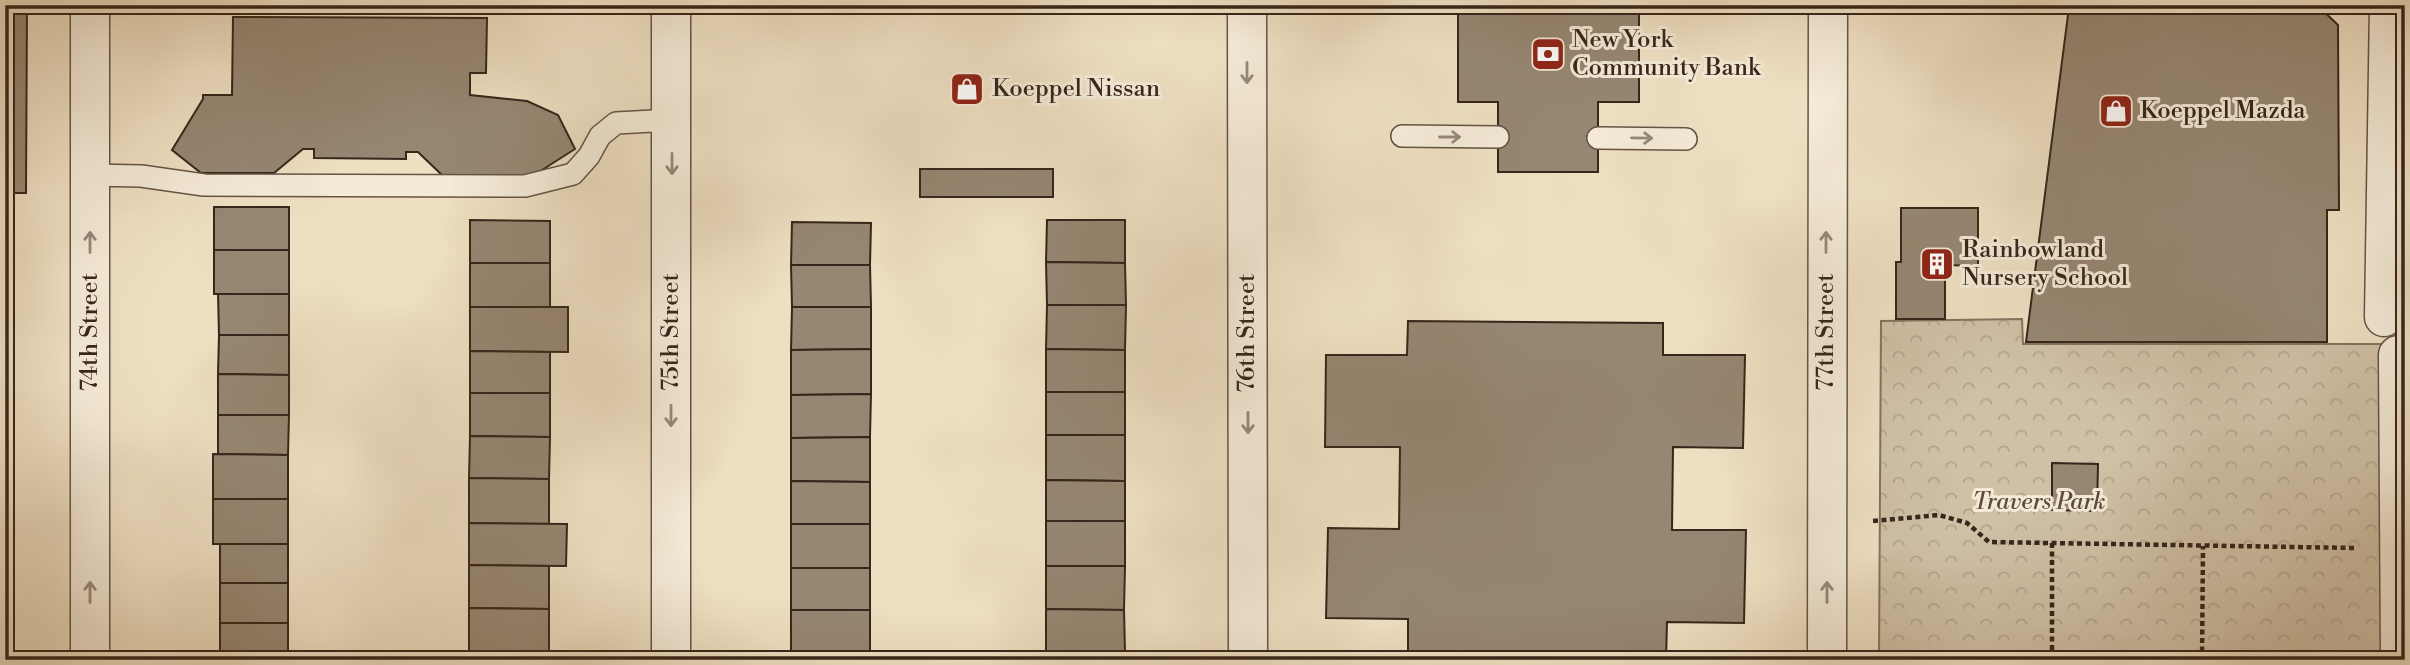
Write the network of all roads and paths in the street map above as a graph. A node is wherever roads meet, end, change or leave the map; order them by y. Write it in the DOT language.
graph roads {
  1 [pos="90,5"];
  2 [pos="671,5"];
  3 [pos="1247,5"];
  4 [pos="1828,5"];
  5 [pos="2389,5"];
  6 [pos="672,120"];
  7 [pos="1402,136"];
  8 [pos="1498,137"];
  9 [pos="1598,138"];
  10 [pos="1686,139"];
  11 [pos="90,175"];
  12 [pos="2384,317"];
  13 [pos="2398,355"];
  14 [pos="1826,524"];
  15 [pos="2052,543"];
  16 [pos="2203,546"];
  17 [pos="2400,549"];
  18 [pos="90,660"];
  19 [pos="671,660"];
  20 [pos="1248,660"];
  21 [pos="1826,660"];
  22 [pos="2052,660"];
  23 [pos="2202,660"];
  24 [pos="2400,660"];
  1 -- 11 [label="street, 74th Street"];
  2 -- 6 [label="street, 75th Street"];
  3 -- 20 [label="street, 76th Street, one-way"];
  14 -- 4 [label="street, 77th Street, one-way"];
  5 -- 12 [label="street"];
  6 -- 11 [label="lane"];
  6 -- 19 [label="street, 75th Street, one-way"];
  7 -- 8 [label="lane, one-way"];
  9 -- 10 [label="lane, one-way"];
  18 -- 11 [label="street, 74th Street, one-way"];
  13 -- 17 [label="street"];
  14 -- 15 [label="path"];
  21 -- 14 [label="street, 77th Street, one-way"];
  15 -- 16 [label="path"];
  15 -- 22 [label="path"];
  16 -- 17 [label="path"];
  16 -- 23 [label="path"];
  17 -- 24 [label="street"];
}
